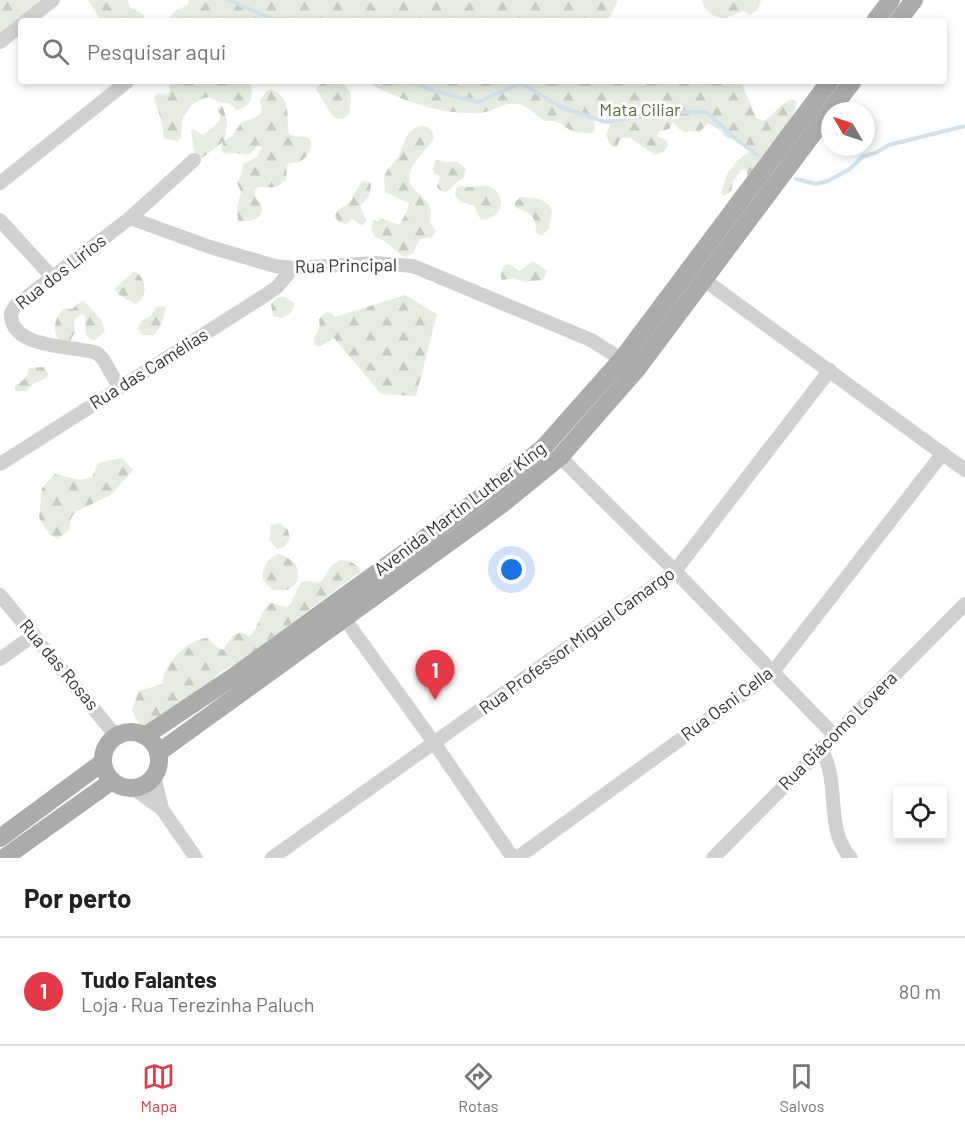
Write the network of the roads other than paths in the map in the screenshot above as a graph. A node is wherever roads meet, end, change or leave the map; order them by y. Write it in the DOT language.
graph roads {
  1 [pos="52,0"];
  2 [pos="891,0"];
  3 [pos="914,0"];
  4 [pos="30,18"];
  5 [pos="877,18"];
  6 [pos="900,18"];
  7 [pos="18,27"];
  8 [pos="0,42"];
  9 [pos="124,84"];
  10 [pos="828,84"];
  11 [pos="851,84"];
  12 [pos="837,102"];
  13 [pos="821,123"];
  14 [pos="194,160"];
  15 [pos="0,183"];
  16 [pos="130,218"];
  17 [pos="0,220"];
  18 [pos="293,268"];
  19 [pos="52,277"];
  20 [pos="703,279"];
  21 [pos="629,364"];
  22 [pos="830,370"];
  23 [pos="119,387"];
  24 [pos="943,453"];
  25 [pos="560,457"];
  26 [pos="0,464"];
  27 [pos="965,470"];
  28 [pos="496,497"];
  29 [pos="675,572"];
  30 [pos="0,595"];
  31 [pos="965,604"];
  32 [pos="345,618"];
  33 [pos="34,635"];
  34 [pos="0,659"];
  35 [pos="772,673"];
  36 [pos="834,735"];
  37 [pos="117,736"];
  38 [pos="145,736"];
  39 [pos="435,744"];
  40 [pos="820,748"];
  41 [pos="158,753"];
  42 [pos="103,762"];
  43 [pos="154,776"];
  44 [pos="112,781"];
  45 [pos="133,788"];
  46 [pos="162,809"];
  47 [pos="0,838"];
  48 [pos="4,858"];
  49 [pos="196,858"];
  50 [pos="272,858"];
  51 [pos="515,858"];
  52 [pos="712,858"];
  53 [pos="851,858"];
  1 -- 4 [label="street"];
  2 -- 5 [label="main road"];
  3 -- 6 [label="main road"];
  7 -- 8 [label="street"];
  9 -- 15 [label="street"];
  10 -- 21 [label="main road, Avenida Martin Luther King"];
  11 -- 12 [label="main road, Avenida Martin Luther King"];
  13 -- 20 [label="main road, Avenida Martin Luther King"];
  14 -- 16 [label="street, Rua dos Lírios"];
  16 -- 18 [label="street, Rua Principal"];
  16 -- 19 [label="street, Rua dos Lírios"];
  17 -- 19 [label="street"];
  18 -- 21 [label="street, Rua Principal"];
  18 -- 23 [label="street, Rua das Camélias"];
  19 -- 23 [label="street, Rua dos Lírios"];
  20 -- 21 [label="main road, Avenida Martin Luther King"];
  20 -- 22 [label="street"];
  21 -- 25 [label="main road, Avenida Martin Luther King"];
  21 -- 28 [label="main road, Avenida Martin Luther King"];
  22 -- 24 [label="street"];
  22 -- 29 [label="street, Rua Professor Miguel Camargo"];
  23 -- 26 [label="street, Rua das Camélias"];
  24 -- 27 [label="street"];
  24 -- 35 [label="street, Rua Osni Cella"];
  25 -- 28 [label="main road, Avenida Martin Luther King"];
  25 -- 29 [label="street"];
  28 -- 32 [label="main road, Avenida Martin Luther King"];
  28 -- 38 [label="main road, Avenida Martin Luther King"];
  29 -- 35 [label="street"];
  29 -- 39 [label="street, Rua Professor Miguel Camargo"];
  30 -- 33 [label="street, Rua das Rosas"];
  31 -- 36 [label="street, Rua Giácomo Lovera"];
  32 -- 39 [label="street"];
  32 -- 41 [label="main road, Avenida Martin Luther King"];
  33 -- 34 [label="street"];
  33 -- 37 [label="street, Rua das Rosas"];
  35 -- 36 [label="street"];
  35 -- 51 [label="street, Rua Osni Cella"];
  36 -- 40 [label="street, Rua Giácomo Lovera"];
  37 -- 38 [label="main road"];
  37 -- 42 [label="main road"];
  38 -- 41 [label="main road"];
  39 -- 50 [label="street, Rua Professor Miguel Camargo"];
  39 -- 51 [label="street"];
  40 -- 52 [label="street, Rua Giácomo Lovera"];
  40 -- 53 [label="street"];
  41 -- 43 [label="main road"];
  42 -- 44 [label="main road"];
  42 -- 47 [label="main road"];
  43 -- 45 [label="main road"];
  43 -- 46 [label="street"];
  44 -- 45 [label="main road"];
  44 -- 48 [label="main road"];
  45 -- 46 [label="street"];
  46 -- 49 [label="street"];
}
